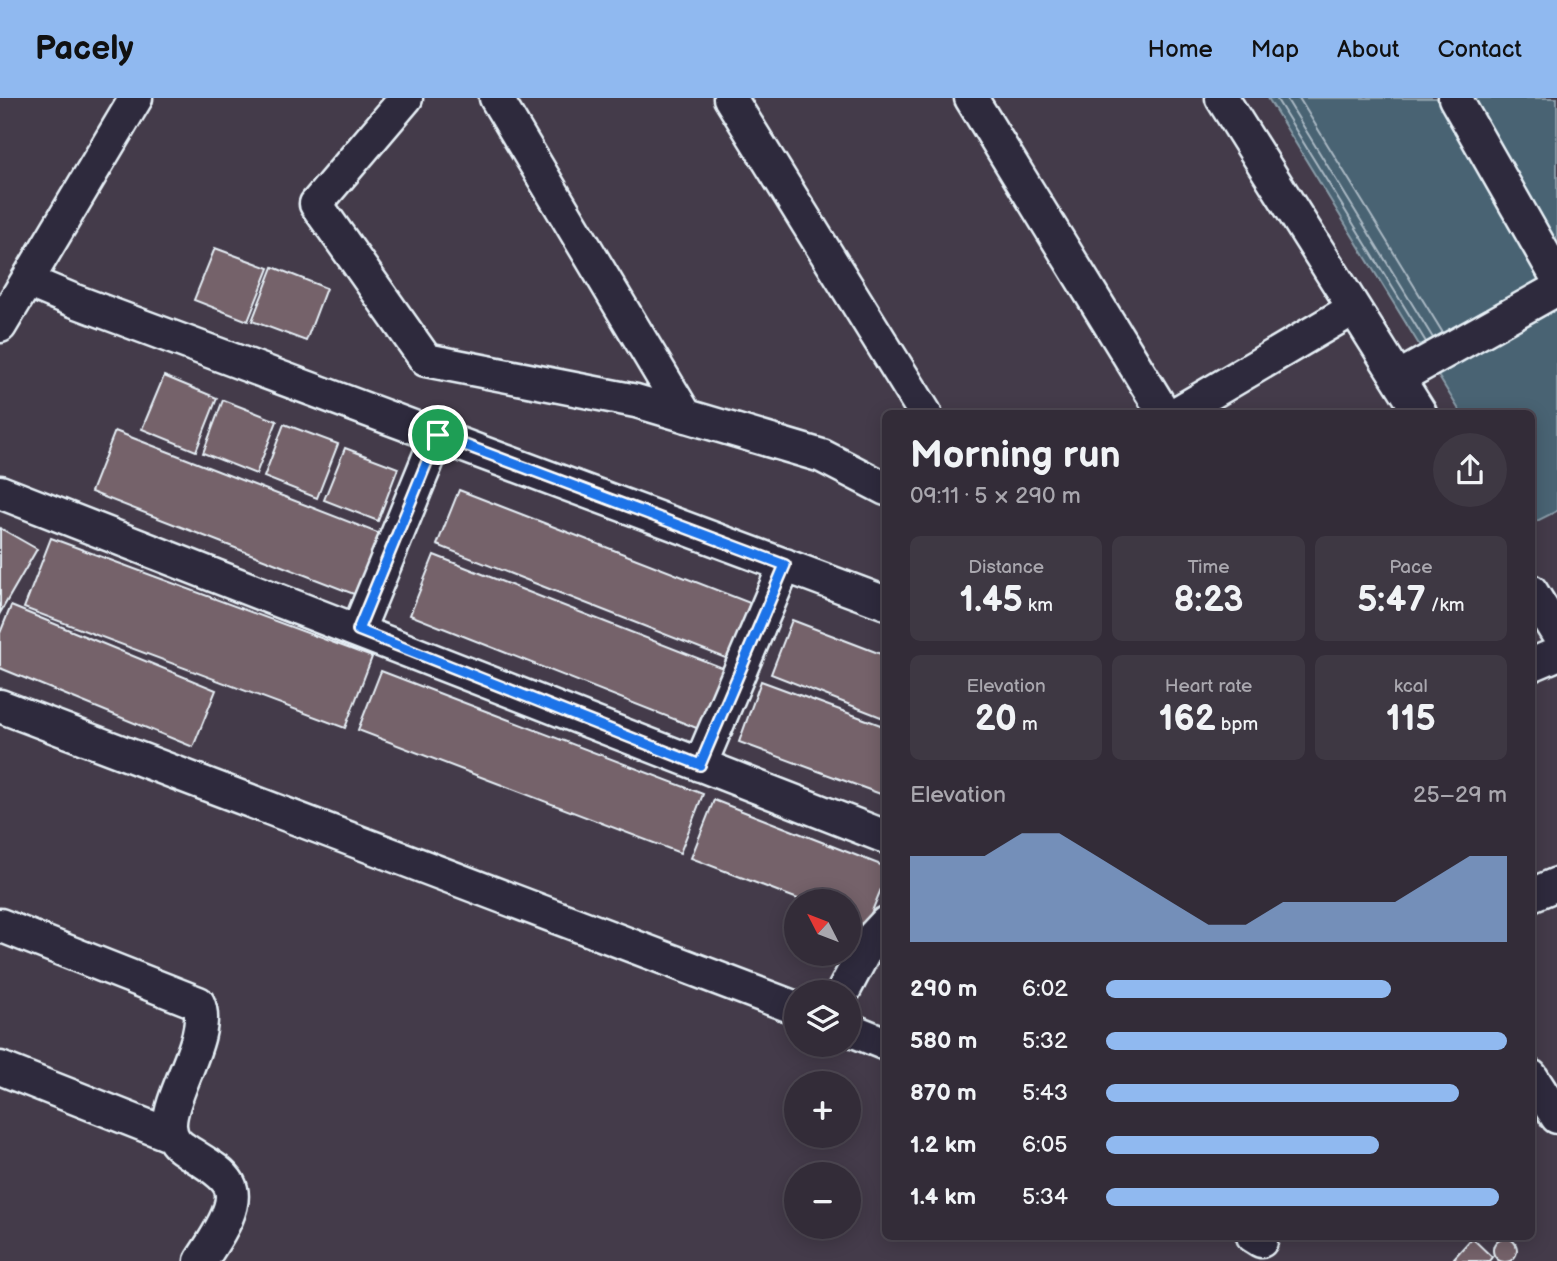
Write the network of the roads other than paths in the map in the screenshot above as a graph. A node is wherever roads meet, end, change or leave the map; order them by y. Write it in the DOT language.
graph roads {
  1 [pos="136,98"];
  2 [pos="406,98"];
  3 [pos="496,98"];
  4 [pos="730,98"];
  5 [pos="971,98"];
  6 [pos="1222,98"];
  7 [pos="1455,98"];
  8 [pos="1557,277"];
  9 [pos="27,281"];
  10 [pos="1557,289"];
  11 [pos="1353,309"];
  12 [pos="0,326"];
  13 [pos="1398,378"];
  14 [pos="923,410"];
  15 [pos="1162,410"];
  16 [pos="1182,410"];
  17 [pos="1418,410"];
  18 [pos="687,416"];
  19 [pos="438,435"];
  20 [pos="882,487"];
  21 [pos="0,492"];
  22 [pos="785,565"];
  23 [pos="1535,596"];
  24 [pos="882,601"];
  25 [pos="358,630"];
  26 [pos="1557,632"];
  27 [pos="1557,654"];
  28 [pos="1535,663"];
  29 [pos="0,706"];
  30 [pos="700,765"];
  31 [pos="882,835"];
  32 [pos="1557,884"];
  33 [pos="1535,893"];
  34 [pos="0,925"];
  35 [pos="882,927"];
  36 [pos="849,980"];
  37 [pos="784,1003"];
  38 [pos="861,1034"];
  39 [pos="882,1042"];
  40 [pos="0,1068"];
  41 [pos="1535,1082"];
  42 [pos="1556,1112"];
  43 [pos="170,1135"];
  44 [pos="201,1261"];
  1 -- 9 [label="street"];
  2 -- 18 [label="street"];
  3 -- 18 [label="street"];
  4 -- 14 [label="street"];
  5 -- 15 [label="street"];
  6 -- 11 [label="street"];
  7 -- 8 [label="street"];
  9 -- 12 [label="street"];
  9 -- 19 [label="street"];
  10 -- 13 [label="street"];
  11 -- 13 [label="street"];
  11 -- 16 [label="street"];
  13 -- 17 [label="street"];
  18 -- 20 [label="street"];
  19 -- 22 [label="street"];
  19 -- 25 [label="street"];
  21 -- 25 [label="street"];
  22 -- 24 [label="street"];
  22 -- 30 [label="street"];
  23 -- 26 [label="street"];
  25 -- 30 [label="street"];
  27 -- 28 [label="street"];
  29 -- 37 [label="street"];
  30 -- 31 [label="street"];
  32 -- 33 [label="street"];
  34 -- 43 [label="street"];
  35 -- 36 [label="street"];
  38 -- 39 [label="street"];
  40 -- 43 [label="street"];
  41 -- 42 [label="street"];
  43 -- 44 [label="street"];
}
